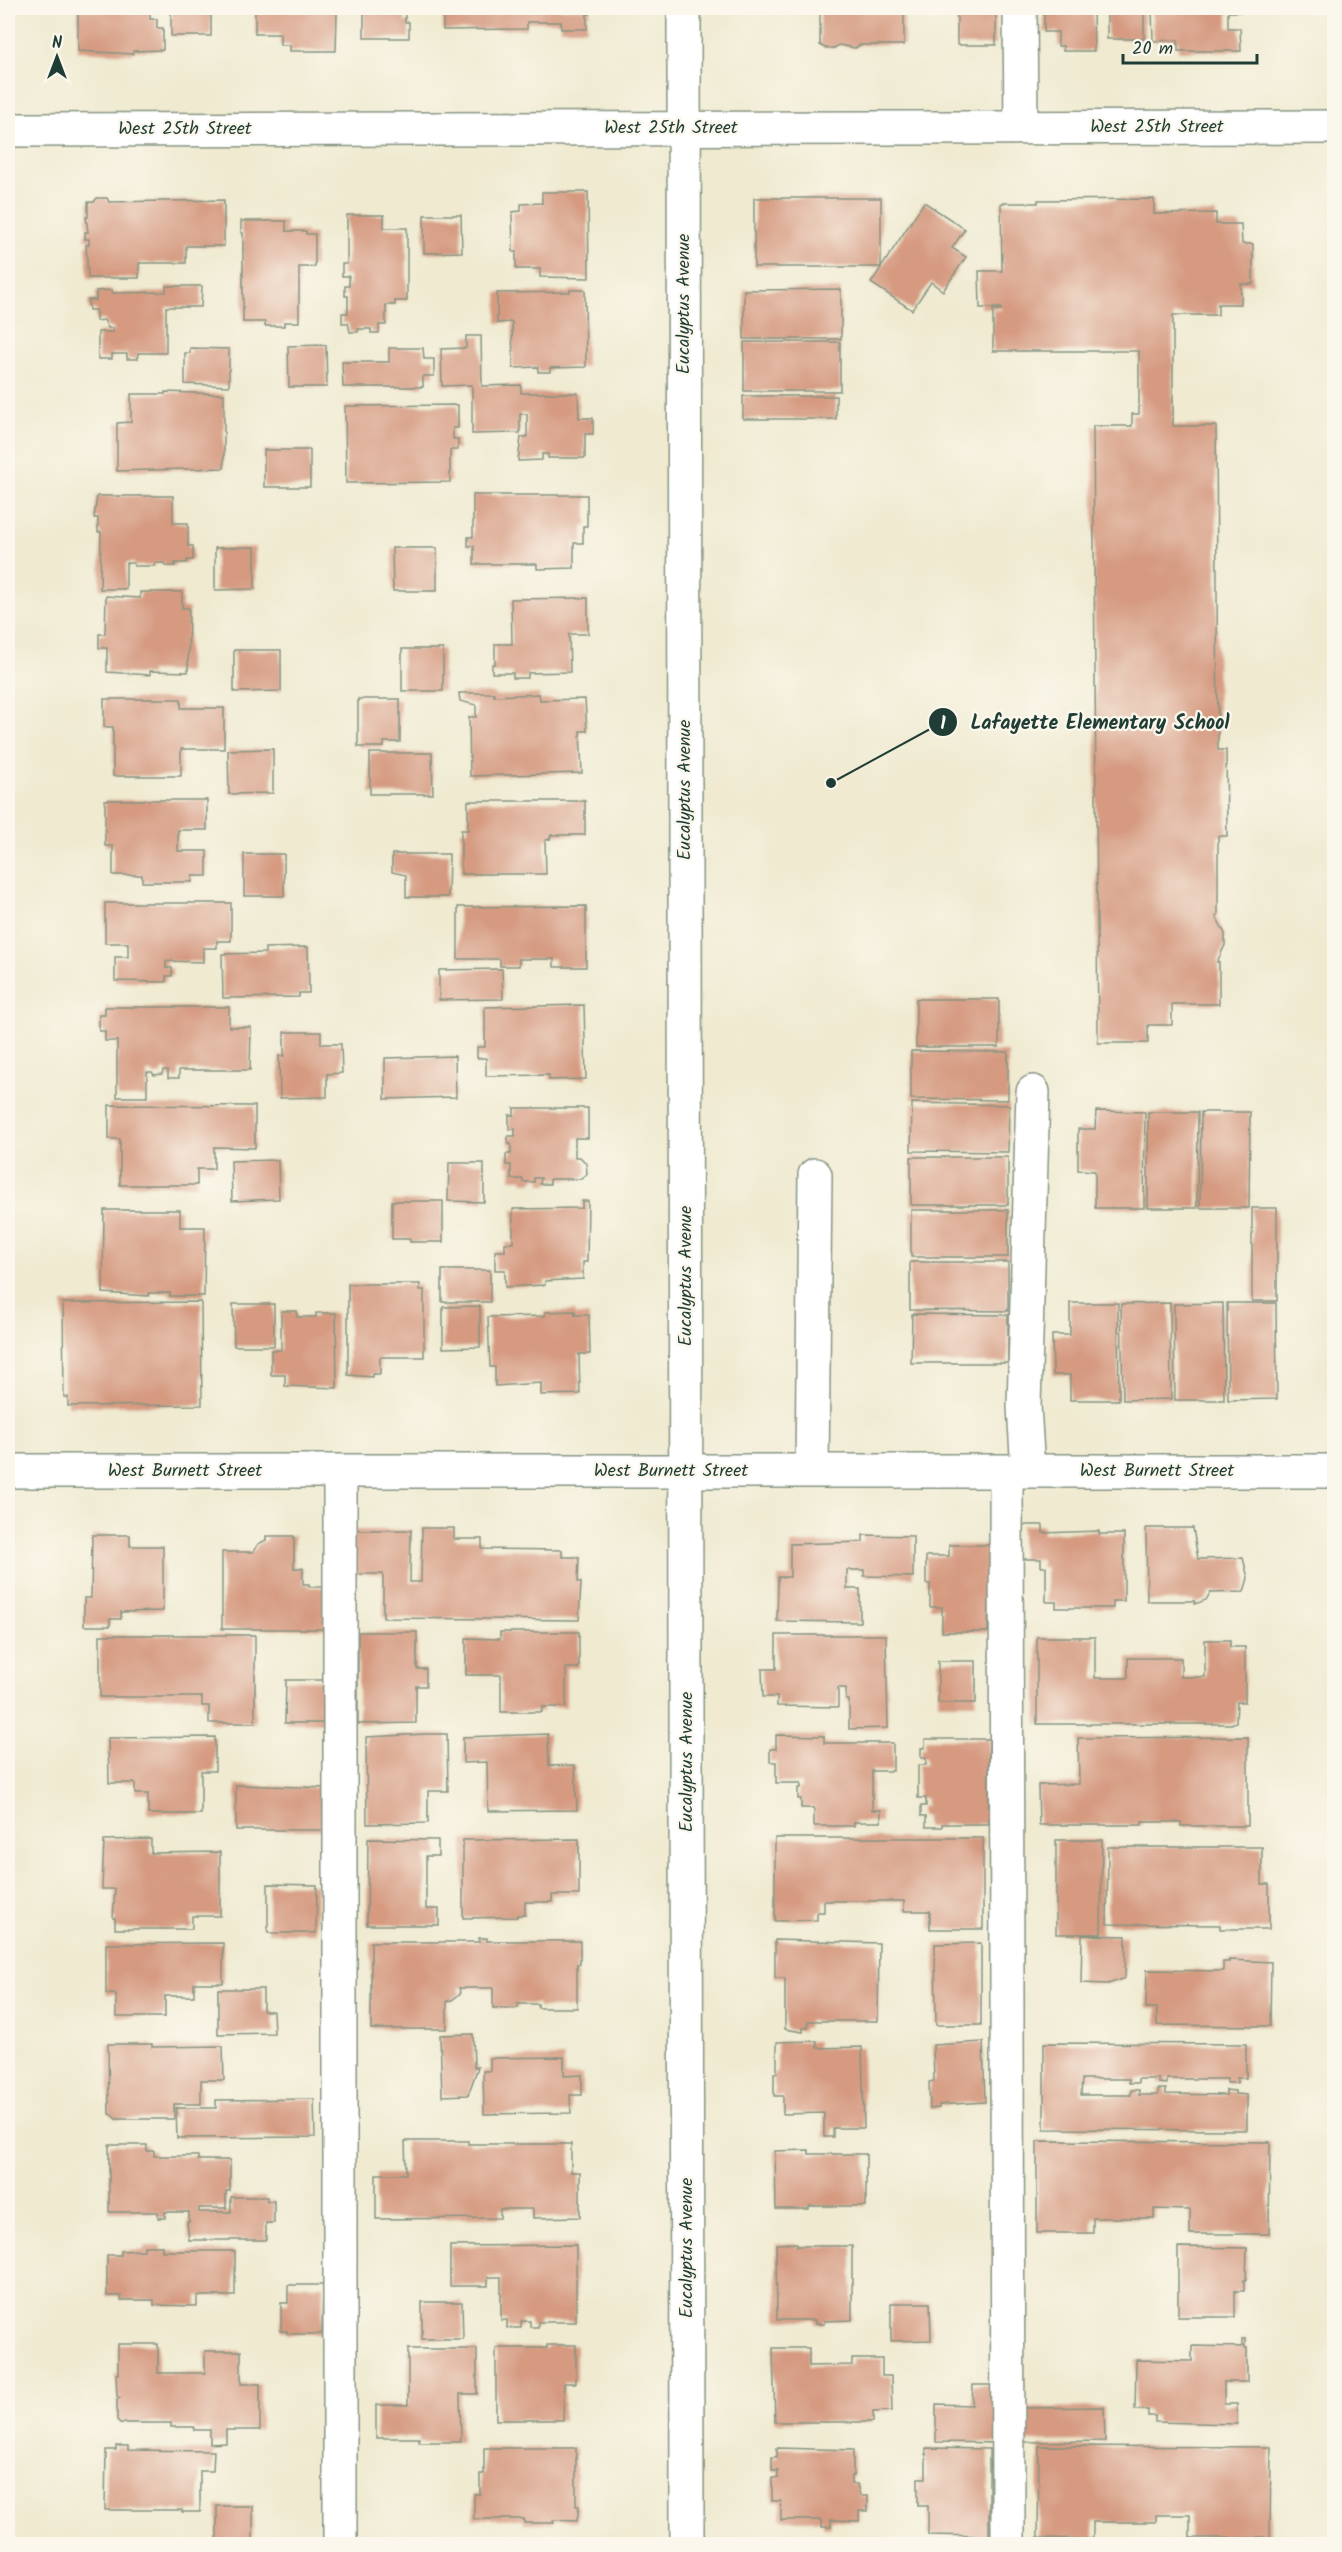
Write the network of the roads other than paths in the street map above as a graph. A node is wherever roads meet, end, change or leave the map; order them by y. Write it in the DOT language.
graph roads {
  1 [pos="684,8"];
  2 [pos="1020,8"];
  3 [pos="684,127"];
  4 [pos="1021,127"];
  5 [pos="1335,127"];
  6 [pos="8,130"];
  7 [pos="1032,1092"];
  8 [pos="815,1175"];
  9 [pos="8,1471"];
  10 [pos="340,1471"];
  11 [pos="687,1471"];
  12 [pos="812,1471"];
  13 [pos="1017,1471"];
  14 [pos="1335,1471"];
  15 [pos="340,2544"];
  16 [pos="687,2544"];
  17 [pos="1008,2544"];
  1 -- 3 [label="street, Eucalyptus Avenue"];
  2 -- 4 [label="street"];
  3 -- 4 [label="street, West 25th Street"];
  3 -- 6 [label="street, West 25th Street"];
  3 -- 11 [label="street, Eucalyptus Avenue"];
  4 -- 5 [label="street, West 25th Street"];
  7 -- 13 [label="street"];
  8 -- 12 [label="street"];
  9 -- 10 [label="street, West Burnett Street"];
  10 -- 11 [label="street, West Burnett Street"];
  10 -- 15 [label="street"];
  11 -- 12 [label="street, West Burnett Street"];
  11 -- 16 [label="street, Eucalyptus Avenue"];
  12 -- 13 [label="street, West Burnett Street"];
  13 -- 14 [label="street, West Burnett Street"];
  13 -- 17 [label="street"];
}
